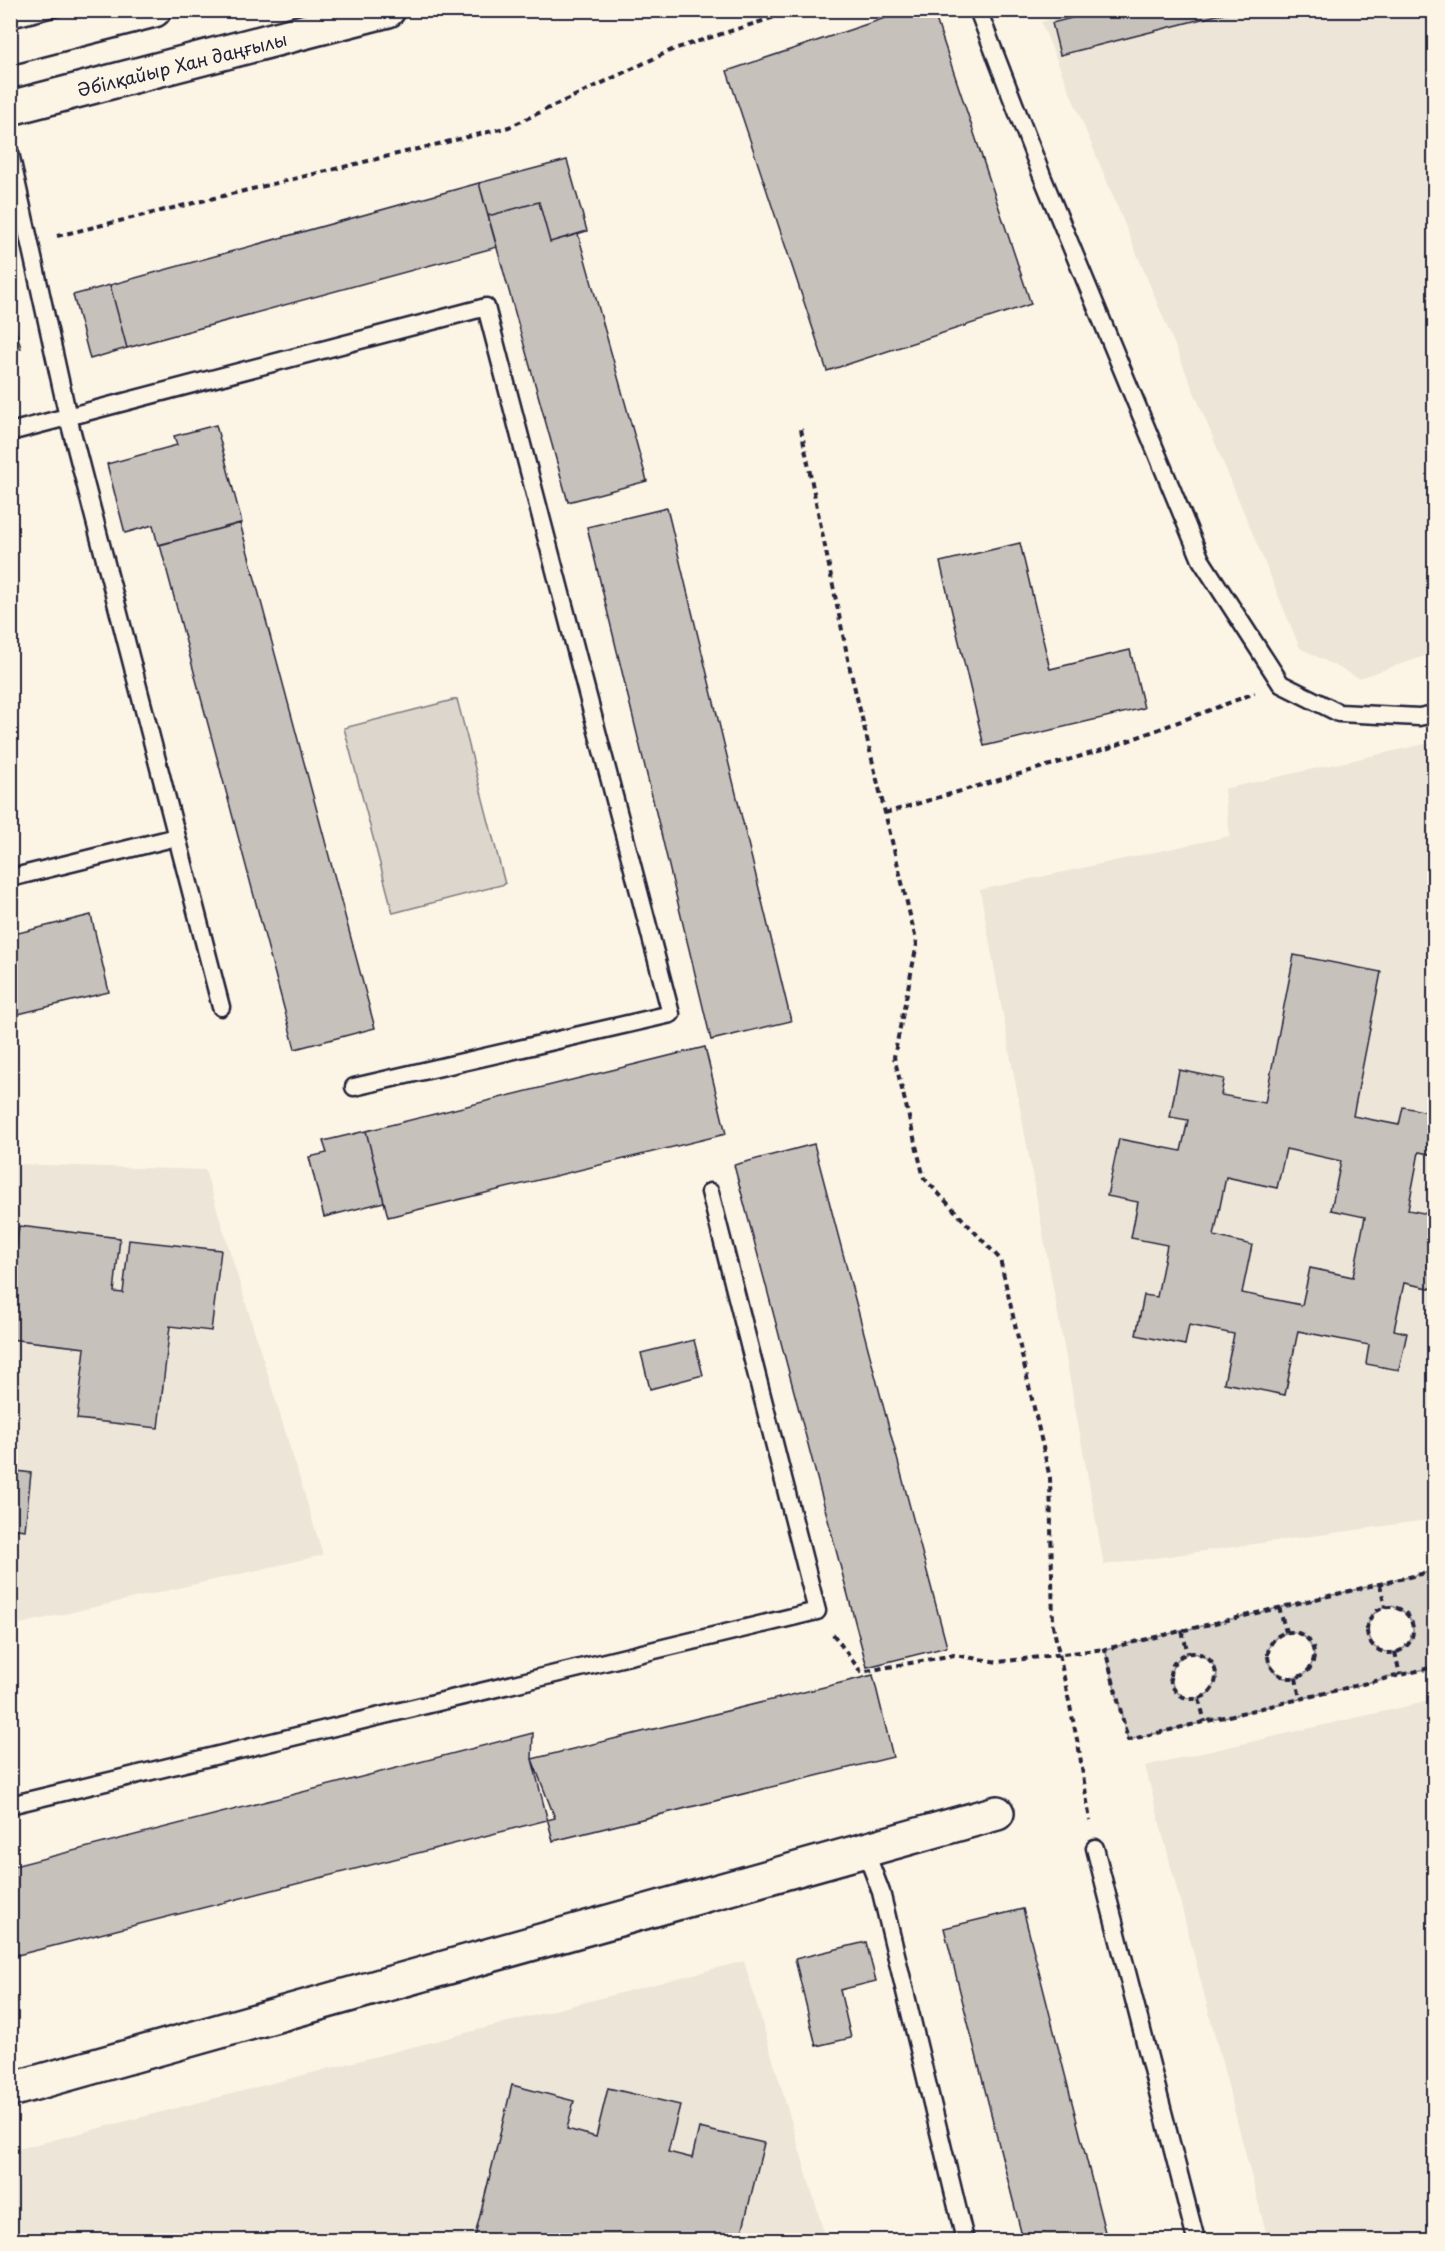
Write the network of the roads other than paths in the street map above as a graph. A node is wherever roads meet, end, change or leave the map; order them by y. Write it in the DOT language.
graph roads {
  1 [pos="154,10"];
  2 [pos="388,10"];
  3 [pos="978,10"];
  4 [pos="115,15"];
  5 [pos="10,47"];
  6 [pos="10,108"];
  7 [pos="10,153"];
  8 [pos="68,417"];
  9 [pos="10,432"];
  10 [pos="1434,714"];
  11 [pos="177,837"];
  12 [pos="10,878"];
  13 [pos="221,1007"];
  14 [pos="354,1087"];
  15 [pos="710,1192"];
  16 [pos="10,1806"];
  17 [pos="997,1813"];
  18 [pos="1095,1848"];
  19 [pos="865,1850"];
  20 [pos="10,2090"];
  21 [pos="965,2241"];
  22 [pos="1196,2241"];
  1 -- 4 [label="street"];
  2 -- 6 [label="street, Әбілқайыр Хан даңғылы"];
  3 -- 10 [label="lane"];
  4 -- 5 [label="street"];
  7 -- 8 [label="lane"];
  8 -- 9 [label="lane"];
  8 -- 11 [label="lane"];
  8 -- 14 [label="lane"];
  11 -- 12 [label="lane"];
  11 -- 13 [label="lane"];
  15 -- 16 [label="lane"];
  17 -- 19 [label="street"];
  18 -- 22 [label="lane"];
  19 -- 20 [label="street"];
  19 -- 21 [label="lane"];
}
